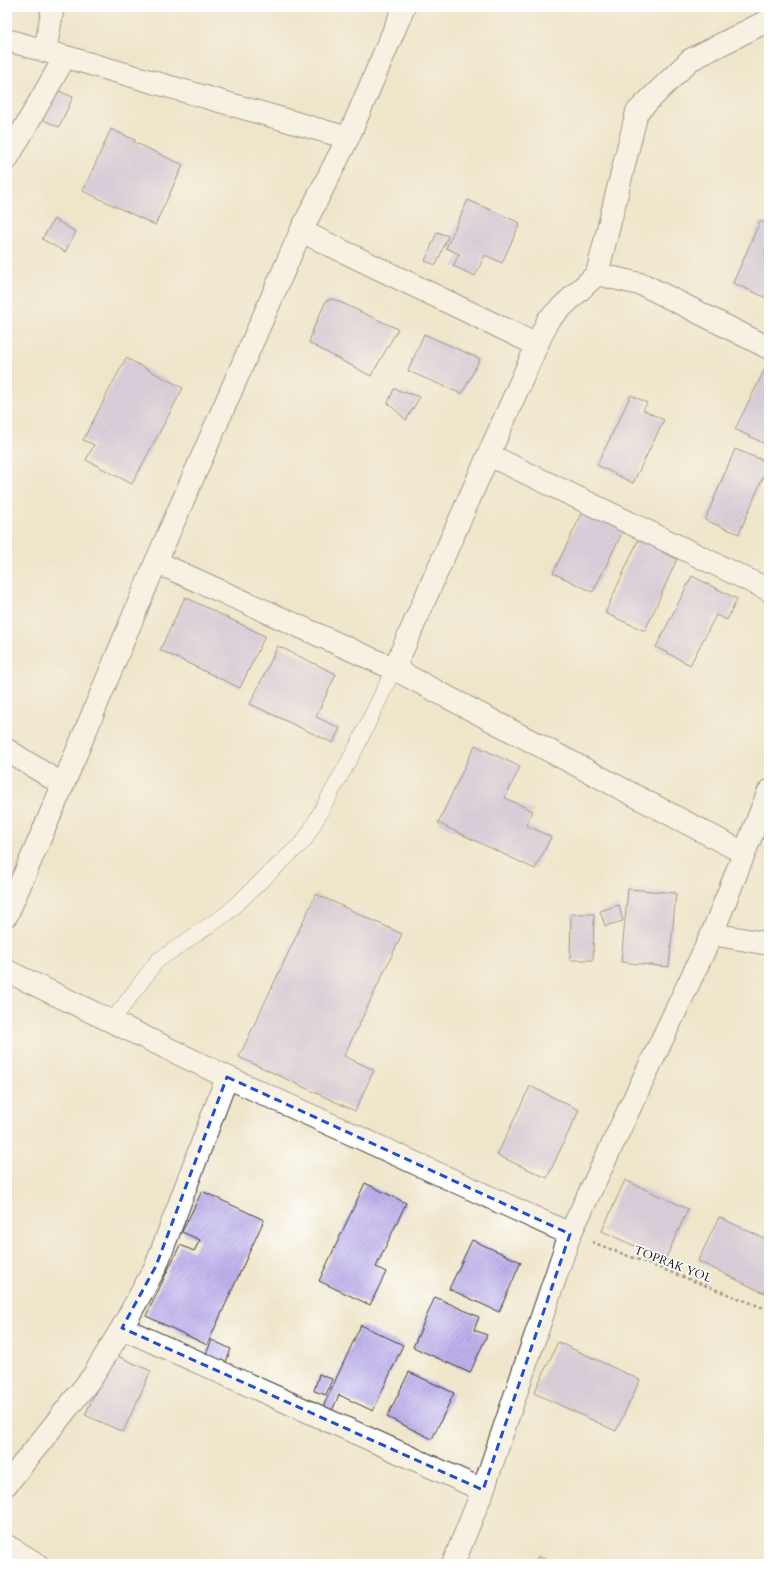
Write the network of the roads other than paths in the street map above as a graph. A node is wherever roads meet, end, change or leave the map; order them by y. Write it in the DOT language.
graph roads {
  1 [pos="53,7"];
  2 [pos="404,7"];
  3 [pos="769,20"];
  4 [pos="7,40"];
  5 [pos="55,54"];
  6 [pos="348,138"];
  7 [pos="7,159"];
  8 [pos="301,231"];
  9 [pos="597,274"];
  10 [pos="537,344"];
  11 [pos="769,348"];
  12 [pos="489,454"];
  13 [pos="156,562"];
  14 [pos="769,590"];
  15 [pos="394,669"];
  16 [pos="7,750"];
  17 [pos="63,785"];
  18 [pos="769,791"];
  19 [pos="744,853"];
  20 [pos="7,915"];
  21 [pos="712,934"];
  22 [pos="769,944"];
  23 [pos="7,971"];
  24 [pos="112,1021"];
  25 [pos="227,1077"];
  26 [pos="570,1234"];
  27 [pos="122,1328"];
  28 [pos="7,1484"];
  29 [pos="483,1490"];
  30 [pos="7,1546"];
  31 [pos="37,1564"];
  32 [pos="453,1564"];
  1 -- 5 [label="street"];
  2 -- 6 [label="street"];
  3 -- 9 [label="street"];
  4 -- 5 [label="street"];
  5 -- 6 [label="street"];
  5 -- 7 [label="street"];
  6 -- 8 [label="street"];
  8 -- 10 [label="street"];
  8 -- 13 [label="street"];
  9 -- 10 [label="street"];
  9 -- 11 [label="street"];
  10 -- 12 [label="street"];
  12 -- 14 [label="street"];
  12 -- 15 [label="street"];
  13 -- 15 [label="street"];
  13 -- 17 [label="street"];
  15 -- 19 [label="street"];
  15 -- 24 [label="lane"];
  16 -- 17 [label="street"];
  17 -- 20 [label="street"];
  18 -- 19 [label="street"];
  19 -- 21 [label="street"];
  21 -- 22 [label="street"];
  21 -- 26 [label="street"];
  23 -- 24 [label="street"];
  24 -- 25 [label="street"];
  25 -- 26 [label="street"];
  25 -- 27 [label="street"];
  26 -- 29 [label="street"];
  27 -- 28 [label="street"];
  27 -- 29 [label="street"];
  29 -- 32 [label="street"];
  30 -- 31 [label="street"];
}
